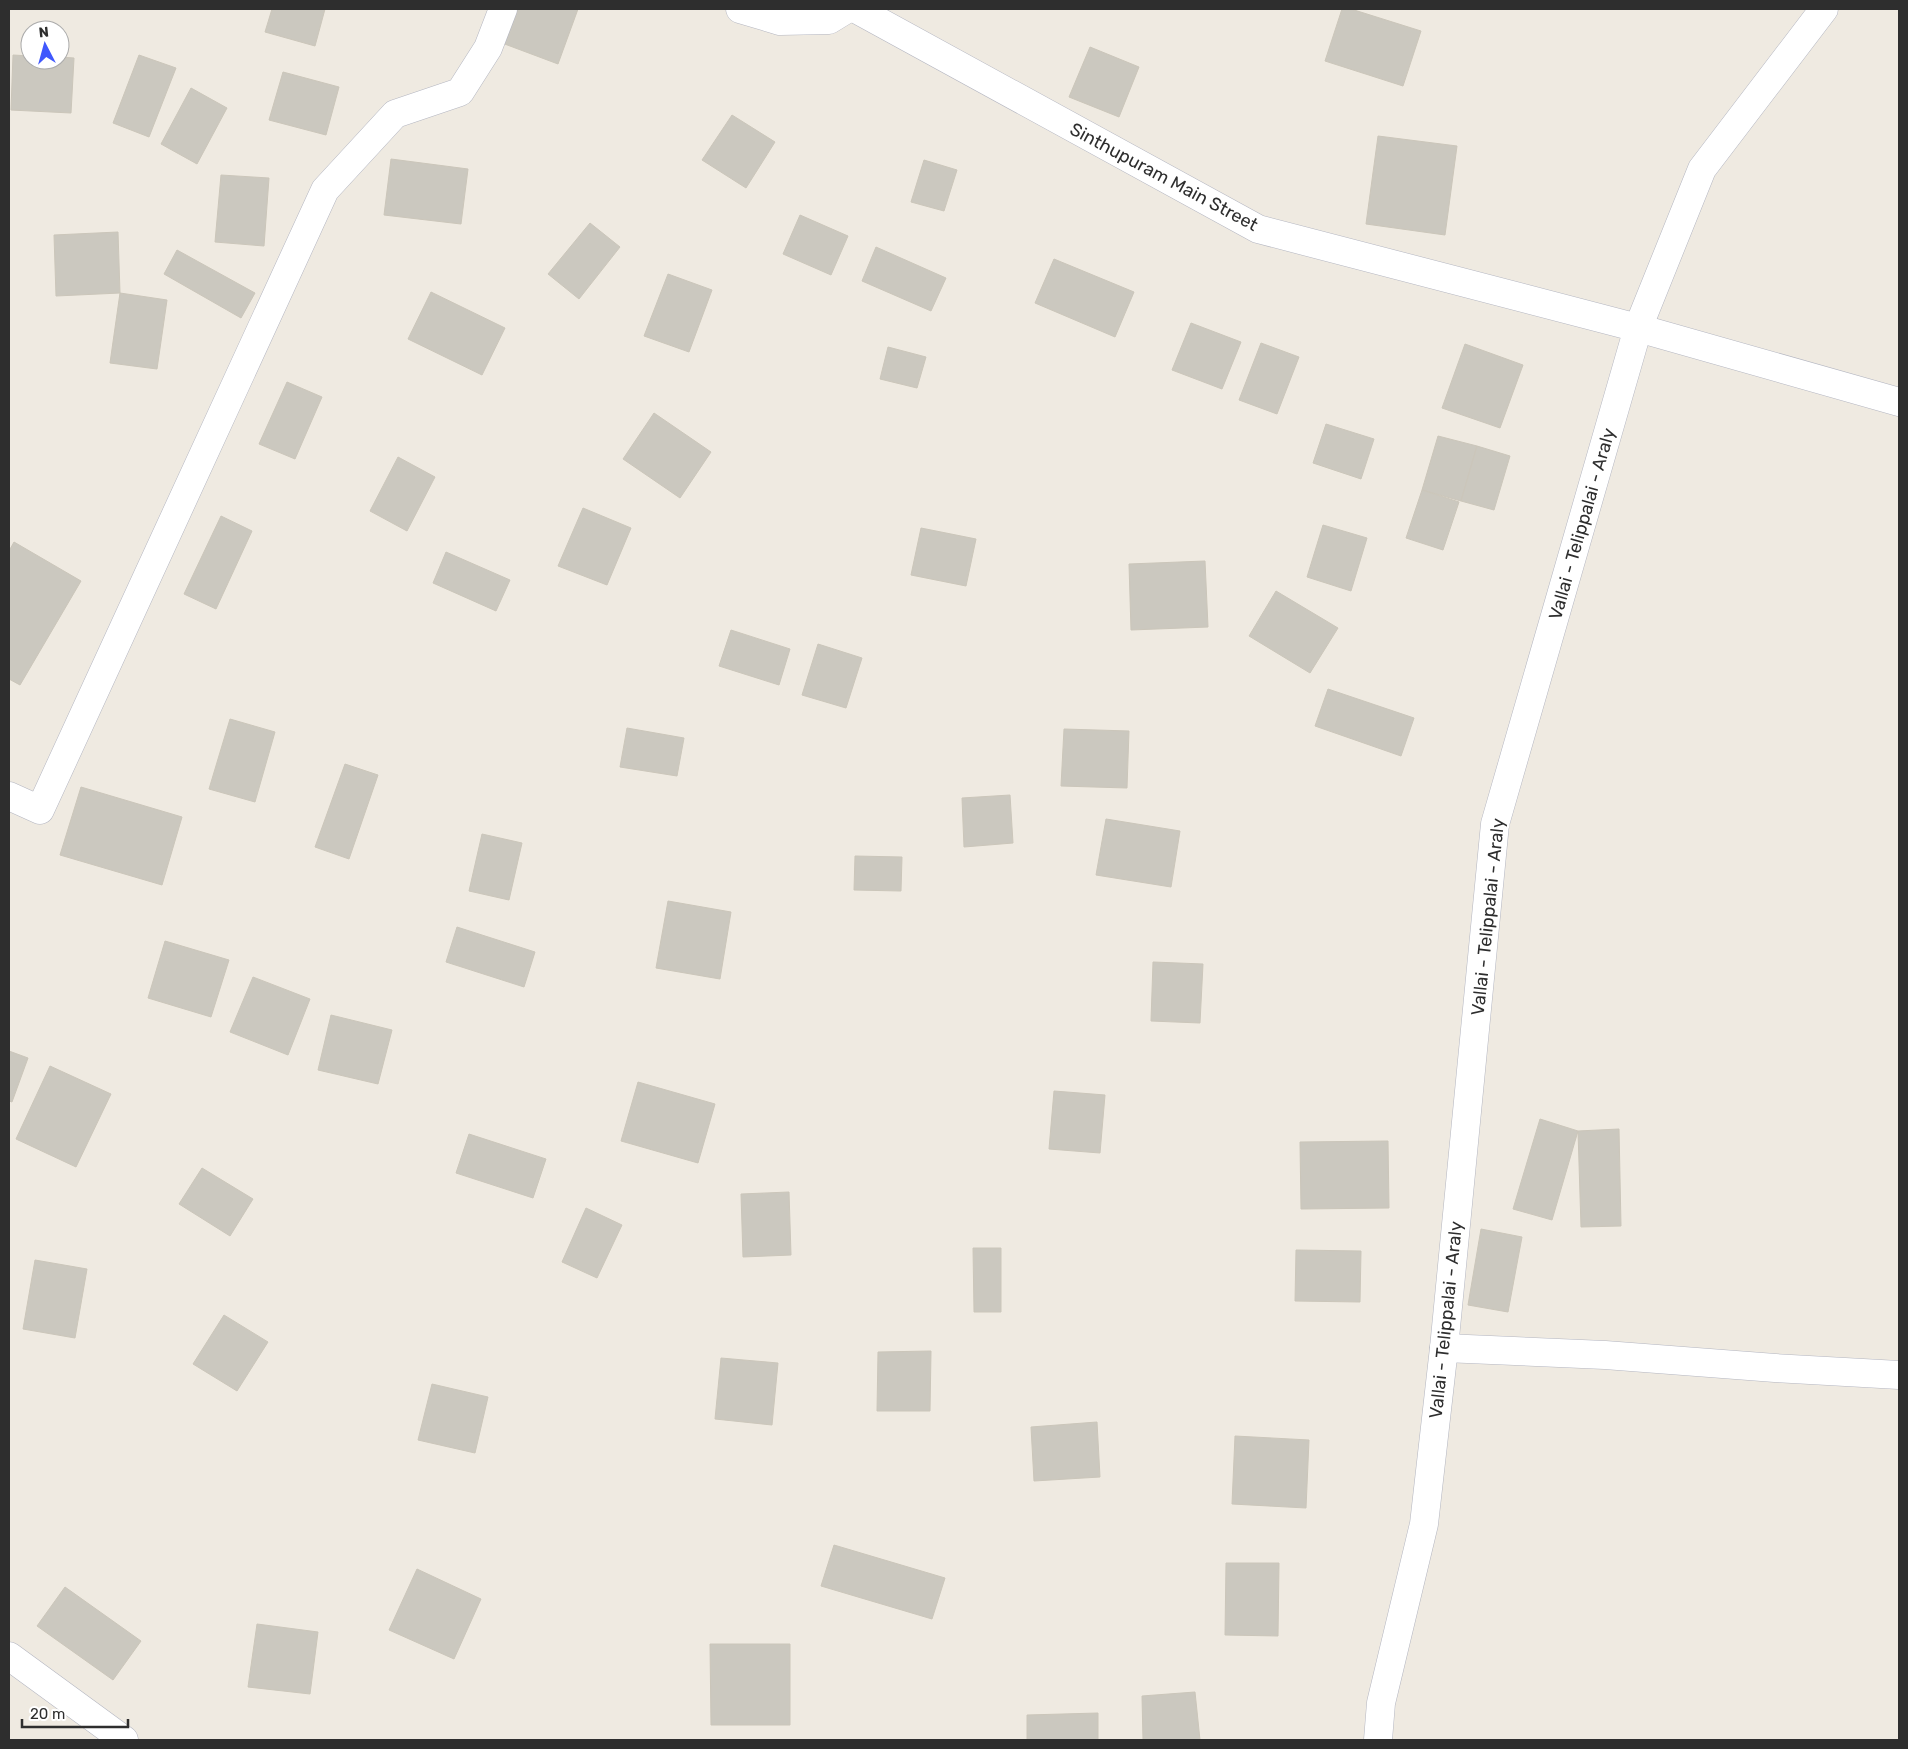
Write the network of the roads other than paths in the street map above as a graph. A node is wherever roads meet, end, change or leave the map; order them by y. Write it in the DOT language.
graph roads {
  1 [pos="503,9"];
  2 [pos="740,9"];
  3 [pos="847,9"];
  4 [pos="856,9"];
  5 [pos="1824,9"];
  6 [pos="1638,328"];
  7 [pos="1899,402"];
  8 [pos="9,796"];
  9 [pos="1444,1348"];
  10 [pos="1899,1375"];
  11 [pos="9,1656"];
  12 [pos="124,1740"];
  13 [pos="1378,1740"];
  1 -- 8 [label="street"];
  2 -- 3 [label="street"];
  4 -- 6 [label="street, Sinthupuram Main Street"];
  5 -- 6 [label="street, Vallai - Telippalai - Araly"];
  6 -- 7 [label="street, Sinthupuram Main Street"];
  6 -- 9 [label="street, Vallai - Telippalai - Araly"];
  9 -- 10 [label="street"];
  9 -- 13 [label="street, Vallai - Telippalai - Araly"];
  11 -- 12 [label="street"];
}
